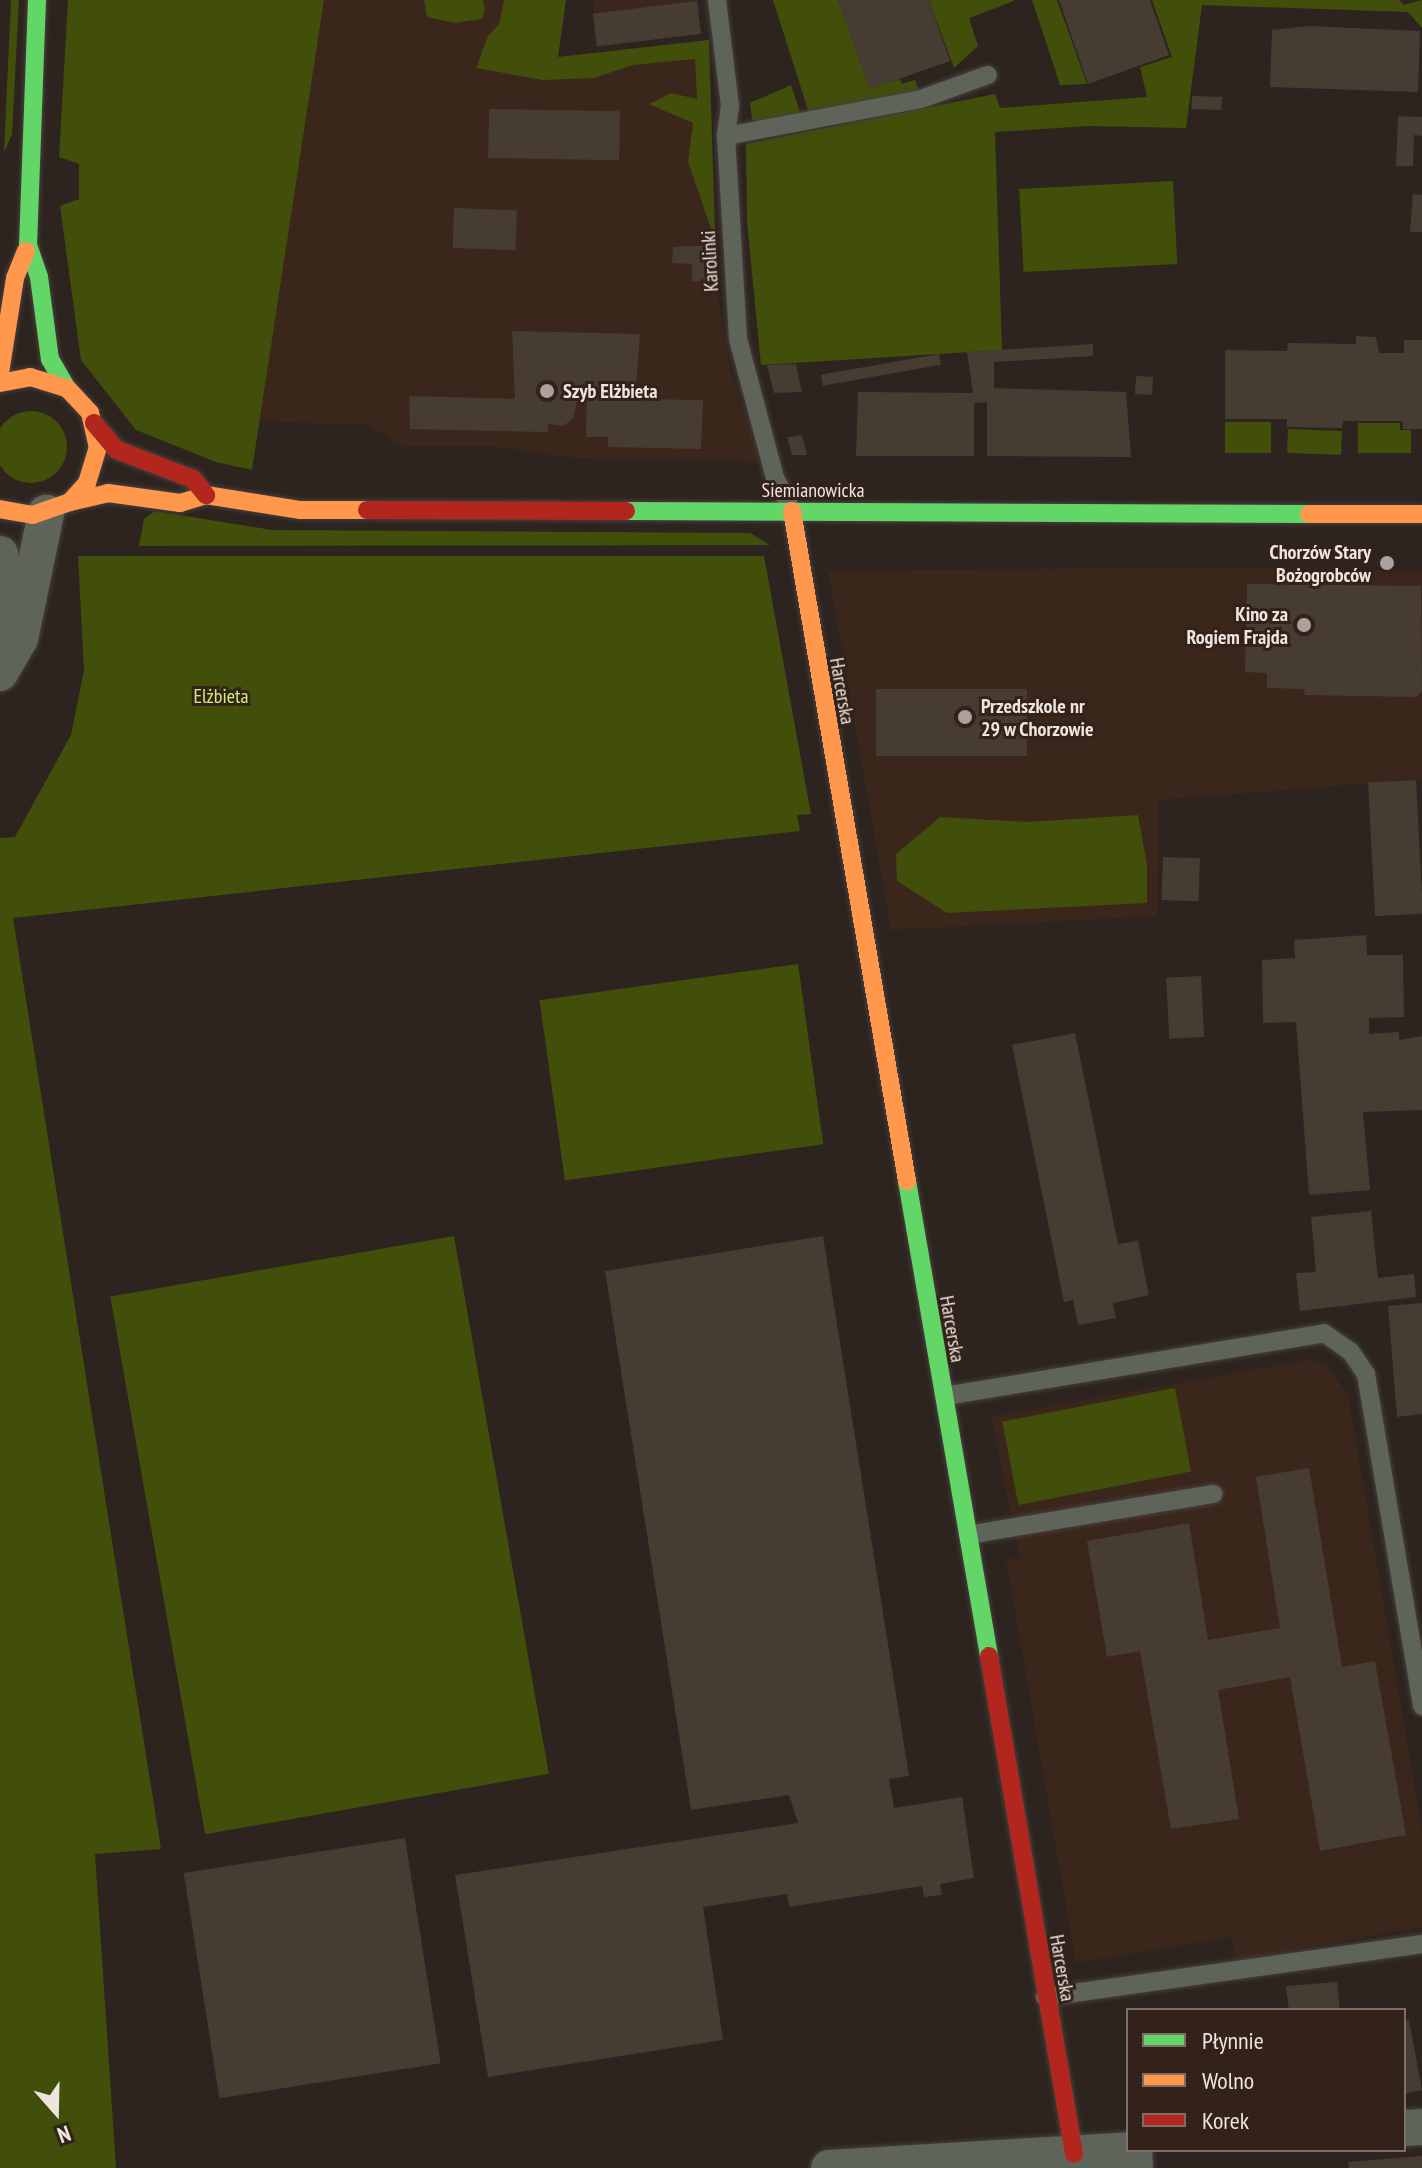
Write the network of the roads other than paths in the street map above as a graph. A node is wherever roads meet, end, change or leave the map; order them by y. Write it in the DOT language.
graph roads {
  1 [pos="37,0"];
  2 [pos="717,0"];
  3 [pos="988,75"];
  4 [pos="726,136"];
  5 [pos="28,245"];
  6 [pos="0,373"];
  7 [pos="0,383"];
  8 [pos="67,388"];
  9 [pos="94,423"];
  10 [pos="206,495"];
  11 [pos="58,508"];
  12 [pos="0,509"];
  13 [pos="792,511"];
  14 [pos="1422,514"];
  15 [pos="0,554"];
  16 [pos="20,639"];
  17 [pos="0,673"];
  18 [pos="942,1396"];
  19 [pos="1214,1494"];
  20 [pos="965,1535"];
  21 [pos="1422,1706"];
  22 [pos="1422,1944"];
  23 [pos="1045,1997"];
  24 [pos="1126,2151"];
  25 [pos="1074,2154"];
  26 [pos="829,2168"];
  1 -- 5 [label="street"];
  2 -- 4 [label="lane, Karolinki"];
  3 -- 4 [label="lane"];
  4 -- 13 [label="lane, Karolinki"];
  5 -- 6 [label="street"];
  5 -- 8 [label="street, Siemianowicka"];
  7 -- 8 [label="street"];
  8 -- 9 [label="street, Siemianowicka"];
  9 -- 10 [label="street, Siemianowicka"];
  9 -- 11 [label="street"];
  10 -- 11 [label="street, Siemianowicka"];
  10 -- 13 [label="street, Siemianowicka"];
  11 -- 12 [label="street, Siemianowicka"];
  11 -- 16 [label="street"];
  13 -- 14 [label="street, Siemianowicka"];
  13 -- 18 [label="street, Harcerska"];
  15 -- 16 [label="street"];
  16 -- 17 [label="street"];
  18 -- 20 [label="street, Harcerska"];
  18 -- 21 [label="lane"];
  19 -- 20 [label="lane"];
  20 -- 23 [label="street, Harcerska"];
  22 -- 23 [label="lane"];
  23 -- 25 [label="street, Harcerska"];
  24 -- 25 [label="street"];
  25 -- 26 [label="street"];
}
